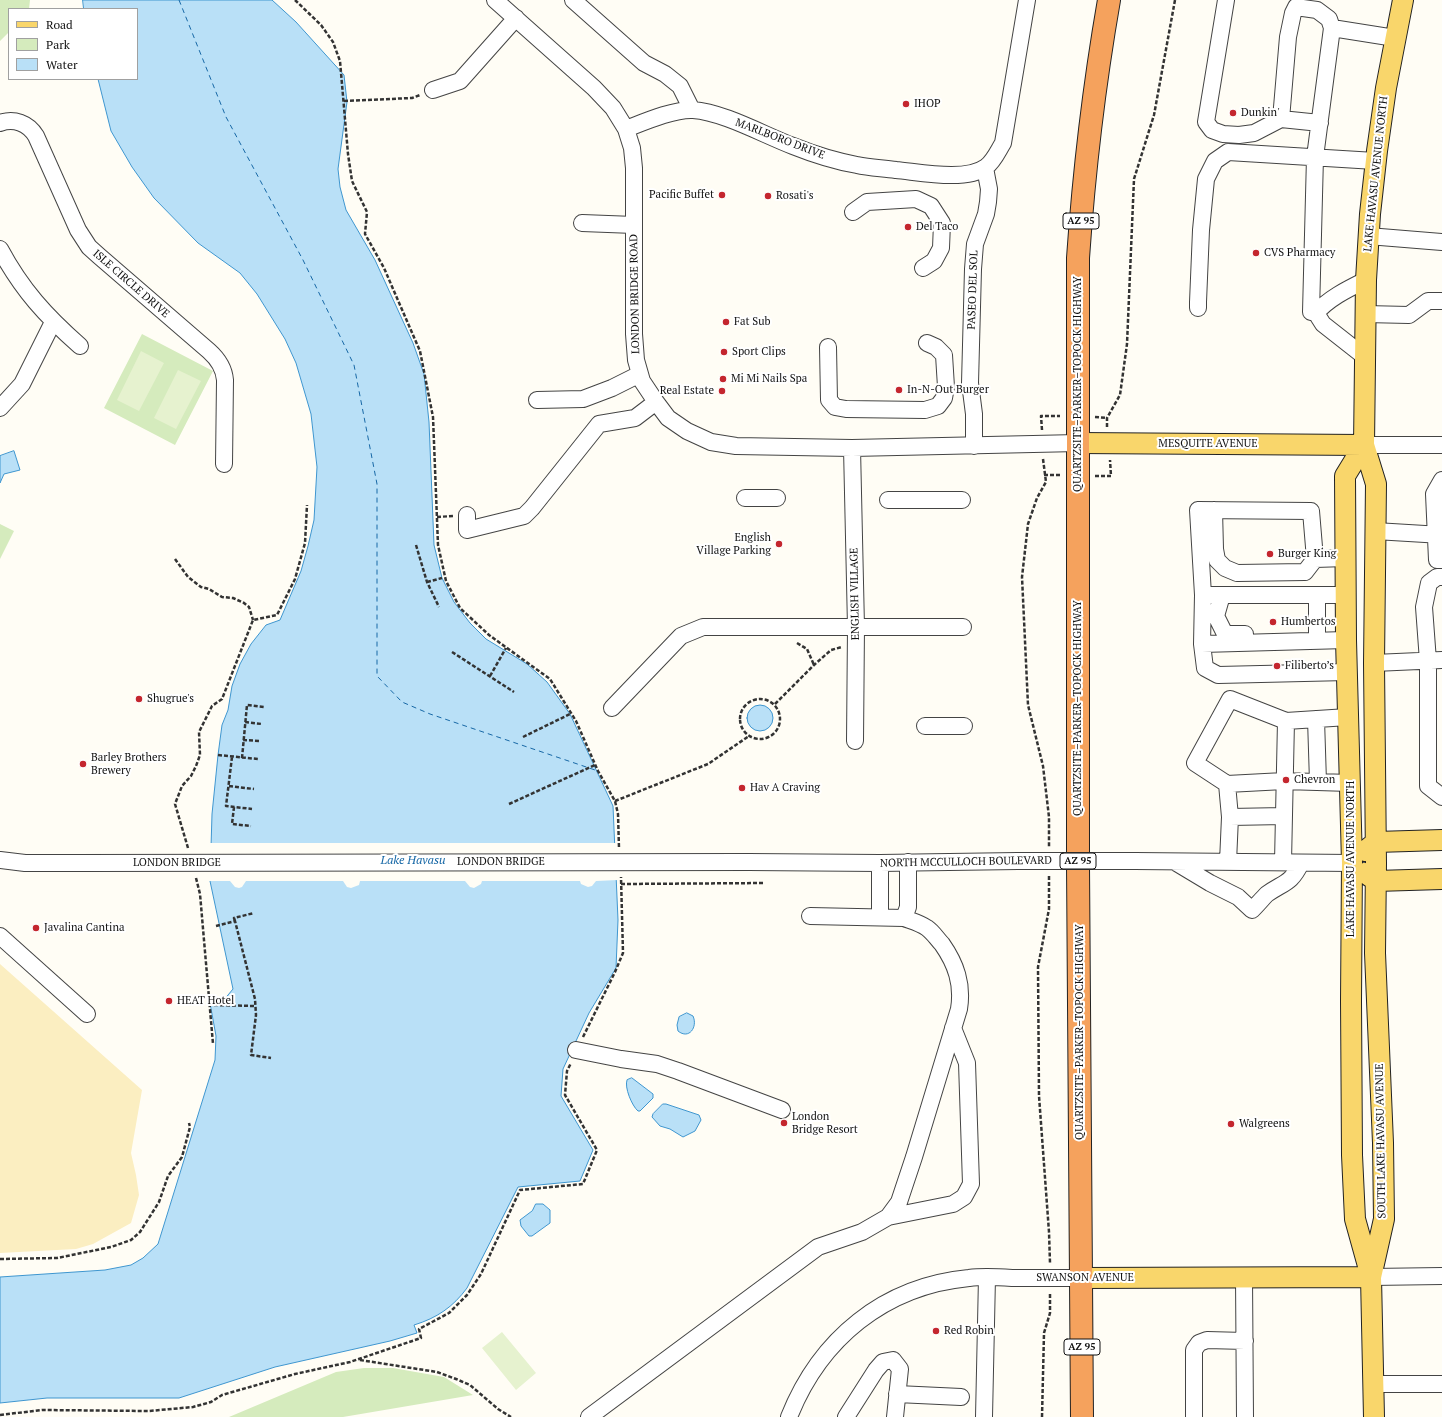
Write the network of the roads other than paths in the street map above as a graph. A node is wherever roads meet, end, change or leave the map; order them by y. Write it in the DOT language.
graph roads {
  1 [pos="495,0"];
  2 [pos="573,0"];
  3 [pos="1027,0"];
  4 [pos="1109,0"];
  5 [pos="1226,0"];
  6 [pos="1403,0"];
  7 [pos="1291,3"];
  8 [pos="516,18"];
  9 [pos="1332,28"];
  10 [pos="1395,38"];
  11 [pos="432,90"];
  12 [pos="692,110"];
  13 [pos="1281,119"];
  14 [pos="0,123"];
  15 [pos="1320,123"];
  16 [pos="626,129"];
  17 [pos="1315,157"];
  18 [pos="1376,161"];
  19 [pos="985,168"];
  20 [pos="853,212"];
  21 [pos="582,223"];
  22 [pos="634,225"];
  23 [pos="1368,236"];
  24 [pos="1442,242"];
  25 [pos="0,248"];
  26 [pos="923,268"];
  27 [pos="1366,280"];
  28 [pos="1442,301"];
  29 [pos="1198,308"];
  30 [pos="1316,313"];
  31 [pos="1365,314"];
  32 [pos="53,322"];
  33 [pos="927,343"];
  34 [pos="80,346"];
  35 [pos="828,348"];
  36 [pos="1365,357"];
  37 [pos="640,374"];
  38 [pos="537,400"];
  39 [pos="656,402"];
  40 [pos="0,408"];
  41 [pos="1078,443"];
  42 [pos="1442,444"];
  43 [pos="1364,445"];
  44 [pos="974,446"];
  45 [pos="852,448"];
  46 [pos="224,464"];
  47 [pos="1439,489"];
  48 [pos="744,498"];
  49 [pos="777,498"];
  50 [pos="888,500"];
  51 [pos="962,500"];
  52 [pos="1214,510"];
  53 [pos="466,515"];
  54 [pos="1375,531"];
  55 [pos="1439,535"];
  56 [pos="1346,558"];
  57 [pos="1315,559"];
  58 [pos="1442,560"];
  59 [pos="1442,577"];
  60 [pos="1203,595"];
  61 [pos="1222,595"];
  62 [pos="1317,595"];
  63 [pos="1346,595"];
  64 [pos="856,627"];
  65 [pos="964,628"];
  66 [pos="1317,637"];
  67 [pos="1346,640"];
  68 [pos="1202,644"];
  69 [pos="1435,660"];
  70 [pos="1374,664"];
  71 [pos="1347,672"];
  72 [pos="1435,698"];
  73 [pos="612,708"];
  74 [pos="1348,717"];
  75 [pos="1316,719"];
  76 [pos="1286,721"];
  77 [pos="925,726"];
  78 [pos="964,726"];
  79 [pos="855,741"];
  80 [pos="1284,781"];
  81 [pos="1318,782"];
  82 [pos="1350,783"];
  83 [pos="1227,784"];
  84 [pos="1442,797"];
  85 [pos="1284,816"];
  86 [pos="1230,817"];
  87 [pos="1442,840"];
  88 [pos="1376,842"];
  89 [pos="0,860"];
  90 [pos="1174,861"];
  91 [pos="748,862"];
  92 [pos="908,862"];
  93 [pos="1228,862"];
  94 [pos="1283,862"];
  95 [pos="880,863"];
  96 [pos="1300,863"];
  97 [pos="1352,863"];
  98 [pos="1376,872"];
  99 [pos="1442,879"];
  100 [pos="810,916"];
  101 [pos="880,916"];
  102 [pos="904,918"];
  103 [pos="0,936"];
  104 [pos="87,1014"];
  105 [pos="953,1028"];
  106 [pos="576,1050"];
  107 [pos="782,1110"];
  108 [pos="888,1216"];
  109 [pos="1371,1276"];
  110 [pos="1442,1276"];
  111 [pos="987,1277"];
  112 [pos="1244,1277"];
  113 [pos="1082,1278"];
  114 [pos="1244,1341"];
  115 [pos="1373,1384"];
  116 [pos="1442,1384"];
  117 [pos="897,1394"];
  118 [pos="961,1397"];
  119 [pos="589,1417"];
  120 [pos="789,1417"];
  121 [pos="846,1417"];
  122 [pos="895,1417"];
  123 [pos="984,1417"];
  124 [pos="1082,1417"];
  125 [pos="1194,1417"];
  126 [pos="1245,1417"];
  127 [pos="1374,1417"];
  1 -- 8 [label="street, LONDON BRIDGE ROAD"];
  2 -- 12 [label="street"];
  3 -- 19 [label="street"];
  4 -- 41 [label="highway, QUARTZSITE–PARKER–TOPOCK HIGHWAY / AZ 95"];
  5 -- 13 [label="street"];
  6 -- 10 [label="main road, LAKE HAVASU AVENUE NORTH"];
  7 -- 9 [label="street"];
  7 -- 13 [label="street"];
  8 -- 11 [label="street"];
  8 -- 16 [label="street, LONDON BRIDGE ROAD"];
  9 -- 10 [label="street"];
  9 -- 15 [label="street"];
  10 -- 18 [label="main road, LAKE HAVASU AVENUE NORTH"];
  12 -- 16 [label="street, MARLBORO DRIVE"];
  12 -- 19 [label="street, MARLBORO DRIVE"];
  13 -- 15 [label="street"];
  14 -- 46 [label="street, ISLE CIRCLE DRIVE"];
  15 -- 17 [label="street"];
  16 -- 22 [label="street, LONDON BRIDGE ROAD"];
  17 -- 18 [label="street"];
  17 -- 29 [label="street"];
  17 -- 30 [label="street"];
  18 -- 23 [label="main road, LAKE HAVASU AVENUE NORTH"];
  19 -- 44 [label="street, PASEO DEL SOL"];
  20 -- 26 [label="street"];
  21 -- 22 [label="street"];
  22 -- 37 [label="street, LONDON BRIDGE ROAD"];
  23 -- 24 [label="street"];
  23 -- 27 [label="main road, LAKE HAVASU AVENUE NORTH"];
  25 -- 32 [label="street"];
  27 -- 30 [label="street"];
  27 -- 31 [label="main road, LAKE HAVASU AVENUE NORTH"];
  28 -- 31 [label="street"];
  30 -- 36 [label="street"];
  31 -- 36 [label="main road, LAKE HAVASU AVENUE NORTH"];
  32 -- 34 [label="street"];
  32 -- 40 [label="street"];
  33 -- 35 [label="street"];
  36 -- 43 [label="main road, LAKE HAVASU AVENUE NORTH"];
  37 -- 38 [label="street"];
  37 -- 39 [label="street, LONDON BRIDGE ROAD"];
  39 -- 45 [label="street, LONDON BRIDGE ROAD"];
  39 -- 53 [label="street"];
  41 -- 43 [label="main road, MESQUITE AVENUE"];
  41 -- 44 [label="street, MESQUITE AVENUE"];
  41 -- 113 [label="highway, QUARTZSITE–PARKER–TOPOCK HIGHWAY / AZ 95"];
  42 -- 43 [label="street, MESQUITE AVENUE"];
  43 -- 54 [label="main road, LAKE HAVASU AVENUE NORTH"];
  43 -- 56 [label="main road, LAKE HAVASU AVENUE NORTH"];
  44 -- 45 [label="street, LONDON BRIDGE ROAD"];
  45 -- 64 [label="street, ENGLISH VILLAGE"];
  47 -- 55 [label="street"];
  48 -- 49 [label="street"];
  50 -- 51 [label="street"];
  52 -- 57 [label="street"];
  52 -- 57 [label="street"];
  52 -- 60 [label="street"];
  54 -- 55 [label="street"];
  54 -- 70 [label="main road, LAKE HAVASU AVENUE NORTH"];
  55 -- 58 [label="street"];
  56 -- 57 [label="street"];
  56 -- 63 [label="main road, LAKE HAVASU AVENUE NORTH"];
  59 -- 69 [label="street"];
  60 -- 61 [label="street"];
  60 -- 68 [label="street"];
  61 -- 62 [label="street"];
  61 -- 66 [label="street"];
  62 -- 63 [label="street"];
  62 -- 66 [label="street"];
  63 -- 67 [label="main road, LAKE HAVASU AVENUE NORTH"];
  64 -- 65 [label="street"];
  64 -- 73 [label="street"];
  64 -- 79 [label="street, ENGLISH VILLAGE"];
  66 -- 67 [label="street"];
  66 -- 68 [label="street"];
  67 -- 71 [label="main road, LAKE HAVASU AVENUE NORTH"];
  68 -- 71 [label="street"];
  69 -- 70 [label="street"];
  69 -- 72 [label="street"];
  70 -- 88 [label="main road, LAKE HAVASU AVENUE NORTH"];
  71 -- 74 [label="main road, LAKE HAVASU AVENUE NORTH"];
  72 -- 84 [label="street"];
  74 -- 75 [label="street"];
  74 -- 82 [label="main road, LAKE HAVASU AVENUE NORTH"];
  75 -- 76 [label="street"];
  75 -- 81 [label="street"];
  76 -- 80 [label="street"];
  76 -- 83 [label="street"];
  77 -- 78 [label="street"];
  80 -- 81 [label="street"];
  80 -- 83 [label="street"];
  80 -- 85 [label="street"];
  81 -- 82 [label="street"];
  82 -- 97 [label="main road, LAKE HAVASU AVENUE NORTH"];
  83 -- 86 [label="street"];
  85 -- 86 [label="street"];
  85 -- 94 [label="street"];
  86 -- 93 [label="street"];
  87 -- 88 [label="main road"];
  88 -- 97 [label="main road"];
  88 -- 98 [label="main road, LAKE HAVASU AVENUE NORTH"];
  89 -- 91 [label="street, LONDON BRIDGE, bridge"];
  90 -- 92 [label="street, NORTH MCCULLOCH BOULEVARD, bridge"];
  90 -- 93 [label="street, NORTH MCCULLOCH BOULEVARD"];
  90 -- 96 [label="street"];
  91 -- 95 [label="street, NORTH MCCULLOCH BOULEVARD"];
  92 -- 95 [label="street, NORTH MCCULLOCH BOULEVARD"];
  92 -- 102 [label="street"];
  93 -- 94 [label="street, NORTH MCCULLOCH BOULEVARD"];
  94 -- 96 [label="street, NORTH MCCULLOCH BOULEVARD"];
  95 -- 101 [label="street"];
  96 -- 97 [label="street, NORTH MCCULLOCH BOULEVARD"];
  97 -- 98 [label="main road"];
  97 -- 109 [label="main road, LAKE HAVASU AVENUE NORTH"];
  98 -- 99 [label="main road"];
  98 -- 109 [label="main road, SOUTH LAKE HAVASU AVENUE"];
  100 -- 101 [label="street"];
  101 -- 102 [label="street"];
  102 -- 105 [label="street"];
  103 -- 104 [label="street"];
  105 -- 108 [label="street"];
  105 -- 108 [label="street"];
  106 -- 107 [label="street"];
  108 -- 119 [label="street"];
  109 -- 110 [label="street, SWANSON AVENUE"];
  109 -- 112 [label="main road, SWANSON AVENUE"];
  109 -- 115 [label="main road, SOUTH LAKE HAVASU AVENUE"];
  111 -- 113 [label="street, SWANSON AVENUE"];
  111 -- 120 [label="street, SWANSON AVENUE"];
  111 -- 123 [label="street"];
  112 -- 113 [label="main road, SWANSON AVENUE"];
  112 -- 114 [label="street"];
  113 -- 124 [label="highway, QUARTZSITE–PARKER–TOPOCK HIGHWAY / AZ 95"];
  114 -- 125 [label="street"];
  114 -- 126 [label="street"];
  115 -- 116 [label="street"];
  115 -- 127 [label="main road, SOUTH LAKE HAVASU AVENUE"];
  117 -- 118 [label="street"];
  117 -- 121 [label="street"];
  117 -- 122 [label="street"];
}
